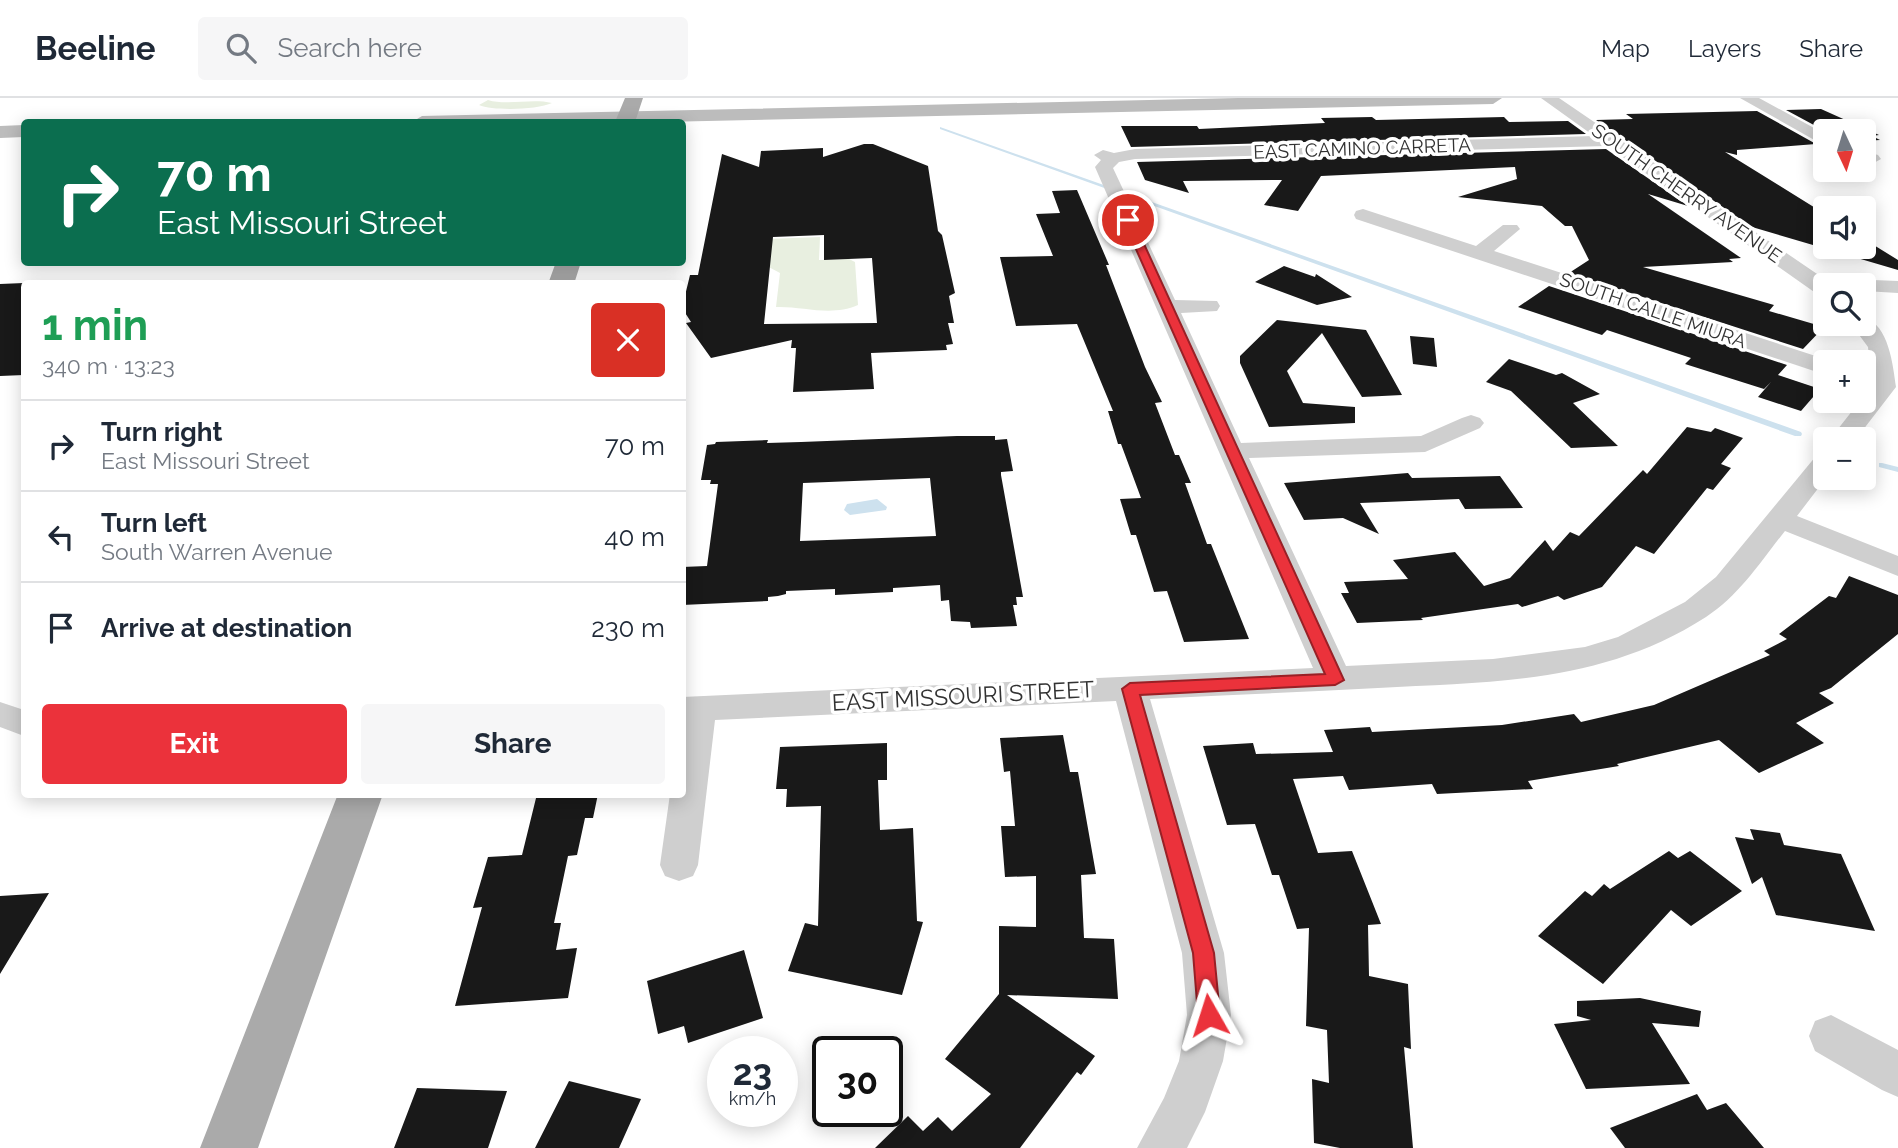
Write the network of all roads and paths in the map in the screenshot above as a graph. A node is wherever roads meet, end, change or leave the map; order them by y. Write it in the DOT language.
graph roads {
  1 [pos="635,98"];
  2 [pos="1493,98"];
  3 [pos="1549,98"];
  4 [pos="1748,98"];
  5 [pos="1100,103"];
  6 [pos="625,119"];
  7 [pos="653,119"];
  8 [pos="21,131"];
  9 [pos="0,132"];
  10 [pos="1813,134"];
  11 [pos="1611,141"];
  12 [pos="1363,215"];
  13 [pos="1510,229"];
  14 [pos="1481,252"];
  15 [pos="1813,280"];
  16 [pos="1876,286"];
  17 [pos="1898,287"];
  18 [pos="1209,306"];
  19 [pos="1167,307"];
  20 [pos="1871,336"];
  21 [pos="1813,363"];
  22 [pos="1876,369"];
  23 [pos="1471,423"];
  24 [pos="1231,451"];
  25 [pos="1813,476"];
  26 [pos="1780,519"];
  27 [pos="1898,566"];
  28 [pos="1335,680"];
  29 [pos="1130,689"];
  30 [pos="691,708"];
  31 [pos="0,714"];
  32 [pos="21,722"];
  33 [pos="686,773"];
  34 [pos="360,798"];
  35 [pos="684,798"];
  36 [pos="679,865"];
  37 [pos="1831,1036"];
  38 [pos="1898,1075"];
  39 [pos="229,1148"];
  40 [pos="1161,1148"];
  1 -- 6 [label="main road"];
  2 -- 5 [label="main road"];
  3 -- 11 [label="street, SOUTH CHERRY AVENUE"];
  4 -- 10 [label="street"];
  5 -- 7 [label="main road"];
  8 -- 9 [label="main road"];
  11 -- 15 [label="street, SOUTH CHERRY AVENUE"];
  11 -- 19 [label="street, EAST CAMINO CARRETA"];
  12 -- 14 [label="street, SOUTH CALLE MIURA"];
  13 -- 14 [label="street"];
  14 -- 21 [label="street, SOUTH CALLE MIURA"];
  16 -- 17 [label="street"];
  18 -- 19 [label="street"];
  19 -- 24 [label="street"];
  20 -- 22 [label="street"];
  23 -- 24 [label="street"];
  24 -- 28 [label="street"];
  25 -- 26 [label="street"];
  26 -- 27 [label="street"];
  26 -- 28 [label="street, EAST MISSOURI STREET"];
  28 -- 29 [label="street, EAST MISSOURI STREET"];
  29 -- 30 [label="street, EAST MISSOURI STREET"];
  29 -- 40 [label="street"];
  30 -- 33 [label="street"];
  31 -- 32 [label="street"];
  34 -- 39 [label="main road"];
  35 -- 36 [label="street"];
  37 -- 38 [label="street"];
}
